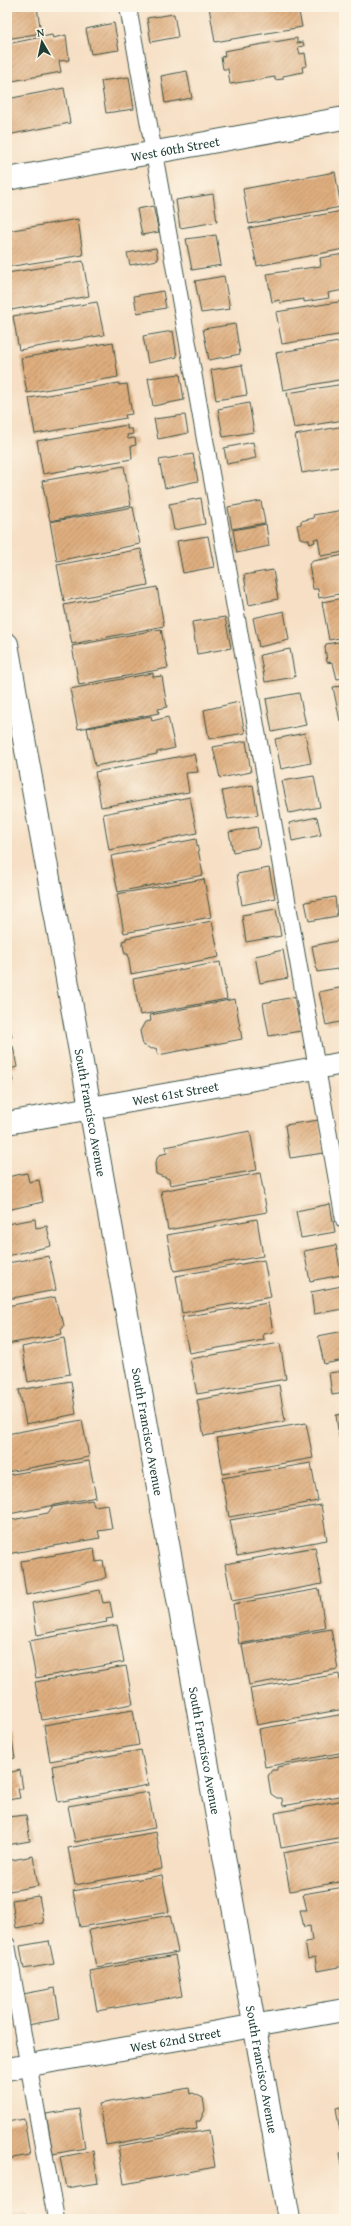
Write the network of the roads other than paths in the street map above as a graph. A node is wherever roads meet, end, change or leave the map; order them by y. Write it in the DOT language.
graph roads {
  1 [pos="128,7"];
  2 [pos="344,118"];
  3 [pos="155,152"];
  4 [pos="7,179"];
  5 [pos="7,644"];
  6 [pos="344,1063"];
  7 [pos="316,1068"];
  8 [pos="90,1108"];
  9 [pos="7,1123"];
  10 [pos="344,1220"];
  11 [pos="7,1945"];
  12 [pos="344,2010"];
  13 [pos="255,2026"];
  14 [pos="29,2065"];
  15 [pos="7,2069"];
  16 [pos="56,2219"];
  17 [pos="290,2219"];
  1 -- 3 [label="lane"];
  2 -- 3 [label="street, West 60th Street"];
  3 -- 4 [label="street, West 60th Street"];
  3 -- 7 [label="lane"];
  5 -- 8 [label="street, South Francisco Avenue"];
  6 -- 7 [label="street, West 61st Street"];
  7 -- 8 [label="street, West 61st Street"];
  7 -- 10 [label="lane"];
  8 -- 9 [label="street, West 61st Street"];
  8 -- 13 [label="street, South Francisco Avenue"];
  11 -- 14 [label="lane"];
  12 -- 13 [label="street, West 62nd Street"];
  13 -- 14 [label="street, West 62nd Street"];
  13 -- 17 [label="street, South Francisco Avenue"];
  14 -- 15 [label="street, West 62nd Street"];
  14 -- 16 [label="lane"];
}
